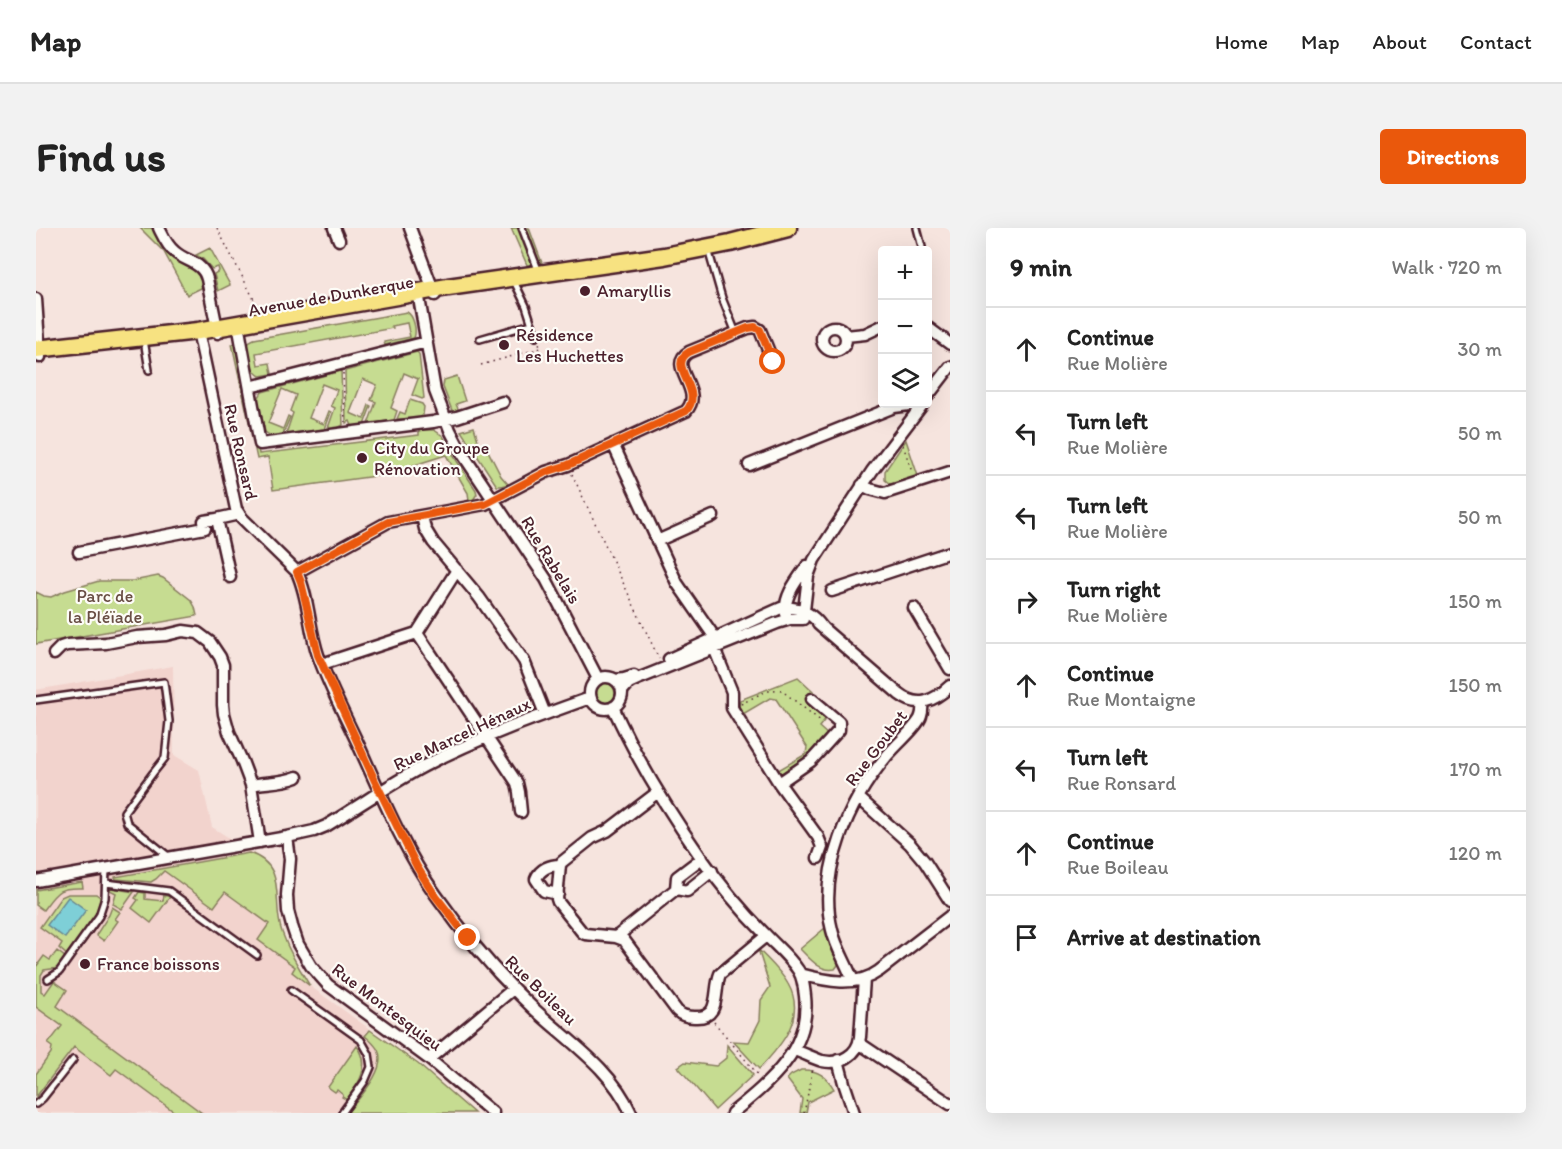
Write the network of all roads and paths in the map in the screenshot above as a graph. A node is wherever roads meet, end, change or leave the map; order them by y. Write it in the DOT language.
graph roads {
  1 [pos="159,228"];
  2 [pos="217,228"];
  3 [pos="334,228"];
  4 [pos="410,228"];
  5 [pos="522,228"];
  6 [pos="788,228"];
  7 [pos="917,228"];
  8 [pos="339,240"];
  9 [pos="922,246"];
  10 [pos="707,248"];
  11 [pos="630,261"];
  12 [pos="540,273"];
  13 [pos="513,280"];
  14 [pos="426,294"];
  15 [pos="36,298"];
  16 [pos="264,319"];
  17 [pos="532,324"];
  18 [pos="238,328"];
  19 [pos="878,328"];
  20 [pos="932,331"];
  21 [pos="217,332"];
  22 [pos="736,333"];
  23 [pos="199,335"];
  24 [pos="846,336"];
  25 [pos="536,338"];
  26 [pos="480,339"];
  27 [pos="144,342"];
  28 [pos="427,342"];
  29 [pos="950,344"];
  30 [pos="38,353"];
  31 [pos="773,362"];
  32 [pos="343,363"];
  33 [pos="481,365"];
  34 [pos="950,367"];
  35 [pos="149,370"];
  36 [pos="250,387"];
  37 [pos="932,391"];
  38 [pos="503,402"];
  39 [pos="892,408"];
  40 [pos="920,408"];
  41 [pos="445,420"];
  42 [pos="345,433"];
  43 [pos="895,440"];
  44 [pos="613,444"];
  45 [pos="568,465"];
  46 [pos="750,465"];
  47 [pos="950,472"];
  48 [pos="916,483"];
  49 [pos="862,485"];
  50 [pos="494,500"];
  51 [pos="239,514"];
  52 [pos="422,516"];
  53 [pos="713,516"];
  54 [pos="217,519"];
  55 [pos="657,541"];
  56 [pos="79,552"];
  57 [pos="950,552"];
  58 [pos="813,560"];
  59 [pos="457,570"];
  60 [pos="297,572"];
  61 [pos="230,577"];
  62 [pos="832,591"];
  63 [pos="785,607"];
  64 [pos="914,608"];
  65 [pos="803,614"];
  66 [pos="787,620"];
  67 [pos="417,633"];
  68 [pos="717,644"];
  69 [pos="54,654"];
  70 [pos="661,663"];
  71 [pos="322,664"];
  72 [pos="950,669"];
  73 [pos="598,679"];
  74 [pos="615,680"];
  75 [pos="950,686"];
  76 [pos="622,691"];
  77 [pos="590,698"];
  78 [pos="812,699"];
  79 [pos="36,700"];
  80 [pos="922,702"];
  81 [pos="613,707"];
  82 [pos="732,708"];
  83 [pos="545,714"];
  84 [pos="822,722"];
  85 [pos="486,737"];
  86 [pos="297,777"];
  87 [pos="779,783"];
  88 [pos="250,785"];
  89 [pos="380,792"];
  90 [pos="658,792"];
  91 [pos="859,798"];
  92 [pos="521,812"];
  93 [pos="287,837"];
  94 [pos="260,842"];
  95 [pos="170,858"];
  96 [pos="702,858"];
  97 [pos="818,858"];
  98 [pos="560,866"];
  99 [pos="106,869"];
  100 [pos="712,871"];
  101 [pos="36,881"];
  102 [pos="106,883"];
  103 [pos="676,889"];
  104 [pos="558,894"];
  105 [pos="950,901"];
  106 [pos="950,915"];
  107 [pos="766,936"];
  108 [pos="616,937"];
  109 [pos="257,955"];
  110 [pos="800,974"];
  111 [pos="48,979"];
  112 [pos="859,980"];
  113 [pos="513,989"];
  114 [pos="291,990"];
  115 [pos="708,1015"];
  116 [pos="859,1043"];
  117 [pos="794,1050"];
  118 [pos="814,1058"];
  119 [pos="429,1059"];
  120 [pos="72,1060"];
  121 [pos="838,1060"];
  122 [pos="766,1083"];
  123 [pos="36,1104"];
  124 [pos="950,1104"];
  125 [pos="342,1113"];
  126 [pos="493,1113"];
  127 [pos="632,1113"];
  128 [pos="732,1113"];
  129 [pos="804,1113"];
  130 [pos="854,1113"];
  1 -- 21 [label="street"];
  2 -- 16 [label="path"];
  3 -- 8 [label="street"];
  4 -- 14 [label="street, Rue Rabelais"];
  5 -- 12 [label="lane"];
  6 -- 10 [label="main road, Avenue de Dunkerque"];
  7 -- 9 [label="lane"];
  10 -- 11 [label="main road, Avenue de Dunkerque"];
  10 -- 22 [label="lane"];
  11 -- 12 [label="main road, Avenue de Dunkerque"];
  11 -- 13 [label="main road, Avenue de Dunkerque"];
  12 -- 13 [label="main road, Avenue de Dunkerque"];
  13 -- 14 [label="main road, Avenue de Dunkerque"];
  13 -- 17 [label="lane"];
  14 -- 16 [label="main road, Avenue de Dunkerque"];
  14 -- 18 [label="main road, Avenue de Dunkerque"];
  14 -- 28 [label="street, Rue Rabelais"];
  15 -- 30 [label="street"];
  16 -- 18 [label="main road, Avenue de Dunkerque"];
  17 -- 25 [label="lane"];
  17 -- 26 [label="lane"];
  18 -- 21 [label="main road, Avenue de Dunkerque"];
  18 -- 36 [label="street"];
  19 -- 24 [label="street"];
  20 -- 29 [label="street"];
  21 -- 23 [label="main road, Avenue de Dunkerque"];
  22 -- 31 [label="street"];
  22 -- 44 [label="street"];
  23 -- 27 [label="main road, Avenue de Dunkerque"];
  23 -- 51 [label="street, Rue Ronsard"];
  25 -- 33 [label="path"];
  27 -- 30 [label="main road, Avenue de Dunkerque"];
  27 -- 35 [label="lane"];
  28 -- 32 [label="street"];
  28 -- 41 [label="street, Rue Rabelais"];
  32 -- 36 [label="street"];
  32 -- 42 [label="path"];
  34 -- 37 [label="street"];
  36 -- 42 [label="street"];
  38 -- 41 [label="street"];
  39 -- 46 [label="street"];
  40 -- 43 [label="street"];
  41 -- 42 [label="street"];
  41 -- 50 [label="street, Rue Rabelais"];
  43 -- 48 [label="path"];
  43 -- 49 [label="street"];
  44 -- 45 [label="street"];
  44 -- 55 [label="street"];
  45 -- 50 [label="street"];
  45 -- 70 [label="path"];
  47 -- 48 [label="street"];
  48 -- 49 [label="street"];
  49 -- 58 [label="street"];
  50 -- 52 [label="street"];
  50 -- 73 [label="street, Rue Rabelais"];
  51 -- 54 [label="street"];
  51 -- 60 [label="street, Rue Ronsard"];
  52 -- 59 [label="street"];
  52 -- 60 [label="street"];
  53 -- 55 [label="street"];
  54 -- 56 [label="street"];
  54 -- 61 [label="street"];
  55 -- 68 [label="street"];
  57 -- 62 [label="street"];
  58 -- 63 [label="street"];
  58 -- 65 [label="street"];
  59 -- 67 [label="street"];
  59 -- 83 [label="street"];
  60 -- 71 [label="street, Rue Ronsard"];
  63 -- 65 [label="street"];
  63 -- 66 [label="street"];
  63 -- 68 [label="street"];
  64 -- 72 [label="street"];
  65 -- 66 [label="street"];
  65 -- 80 [label="street"];
  66 -- 68 [label="street"];
  67 -- 71 [label="street"];
  67 -- 85 [label="street"];
  68 -- 70 [label="street"];
  68 -- 76 [label="street"];
  68 -- 82 [label="street"];
  69 -- 88 [label="street"];
  70 -- 74 [label="street"];
  71 -- 89 [label="street, Rue Ronsard"];
  73 -- 74 [label="street"];
  73 -- 77 [label="street"];
  74 -- 76 [label="street"];
  75 -- 80 [label="street, Rue Goubet"];
  76 -- 81 [label="street"];
  77 -- 81 [label="street"];
  77 -- 83 [label="street, Rue Marcel Hénaux"];
  78 -- 87 [label="street"];
  79 -- 95 [label="lane"];
  80 -- 91 [label="street, Rue Goubet"];
  81 -- 90 [label="street"];
  82 -- 84 [label="path"];
  82 -- 87 [label="street"];
  83 -- 85 [label="street, Rue Marcel Hénaux"];
  85 -- 89 [label="street, Rue Marcel Hénaux"];
  85 -- 92 [label="street"];
  86 -- 88 [label="street"];
  87 -- 97 [label="street"];
  88 -- 94 [label="street"];
  89 -- 93 [label="street, Rue Marcel Hénaux"];
  89 -- 113 [label="street, Rue Boileau"];
  90 -- 96 [label="street"];
  90 -- 98 [label="street"];
  91 -- 105 [label="street"];
  91 -- 112 [label="street, Rue Goubet"];
  93 -- 94 [label="street, Rue Marcel Hénaux"];
  93 -- 119 [label="street, Rue Montesquieu"];
  94 -- 95 [label="street, Rue Marcel Hénaux"];
  95 -- 99 [label="street, Rue Marcel Hénaux"];
  96 -- 100 [label="street"];
  96 -- 103 [label="street"];
  98 -- 104 [label="street"];
  98 -- 104 [label="street"];
  99 -- 101 [label="street, Rue Marcel Hénaux"];
  99 -- 102 [label="lane"];
  100 -- 103 [label="street"];
  100 -- 107 [label="street"];
  102 -- 109 [label="lane"];
  102 -- 111 [label="lane"];
  103 -- 108 [label="street"];
  104 -- 108 [label="street"];
  106 -- 112 [label="street"];
  107 -- 110 [label="street"];
  107 -- 115 [label="street"];
  108 -- 115 [label="street"];
  110 -- 112 [label="street"];
  110 -- 117 [label="street"];
  112 -- 116 [label="street"];
  113 -- 119 [label="street"];
  113 -- 127 [label="street, Rue Boileau"];
  114 -- 125 [label="lane"];
  115 -- 122 [label="path"];
  116 -- 121 [label="street"];
  116 -- 124 [label="street"];
  117 -- 118 [label="street"];
  117 -- 122 [label="street"];
  118 -- 121 [label="street"];
  118 -- 129 [label="path"];
  119 -- 126 [label="street, Rue Montesquieu"];
  120 -- 123 [label="lane"];
  121 -- 130 [label="street"];
  122 -- 128 [label="street"];
}
